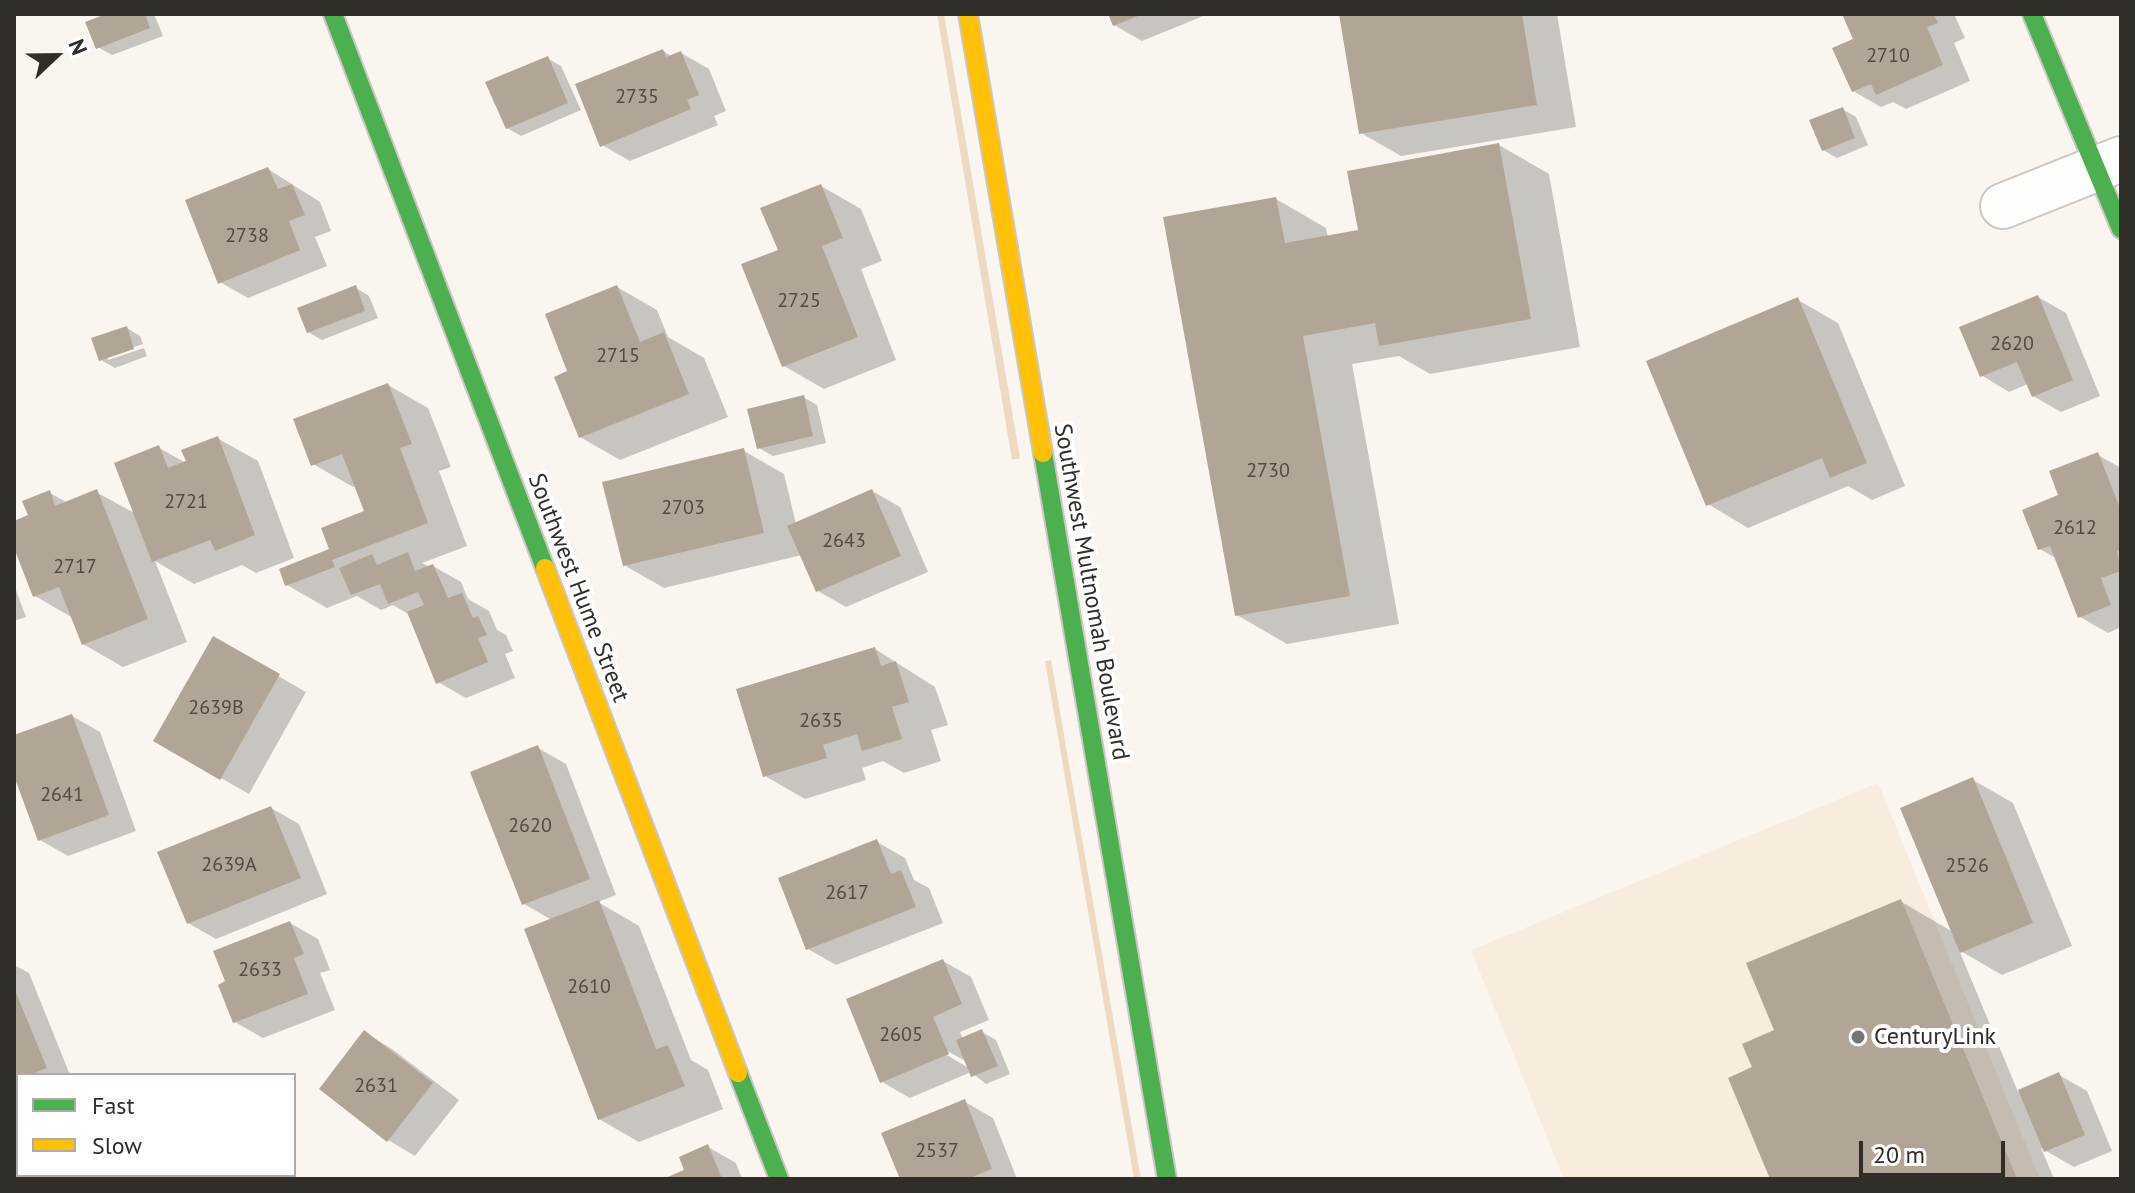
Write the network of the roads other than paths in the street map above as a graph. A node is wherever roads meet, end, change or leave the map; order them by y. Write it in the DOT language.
graph roads {
  1 [pos="333,14"];
  2 [pos="968,14"];
  3 [pos="2032,14"];
  4 [pos="2109,164"];
  5 [pos="2003,206"];
  6 [pos="2121,229"];
  7 [pos="779,1179"];
  8 [pos="1167,1179"];
  1 -- 7 [label="street, Southwest Hume Street"];
  2 -- 8 [label="street, Southwest Multnomah Boulevard"];
  3 -- 4 [label="street"];
  4 -- 5 [label="street"];
  4 -- 6 [label="street"];
}
